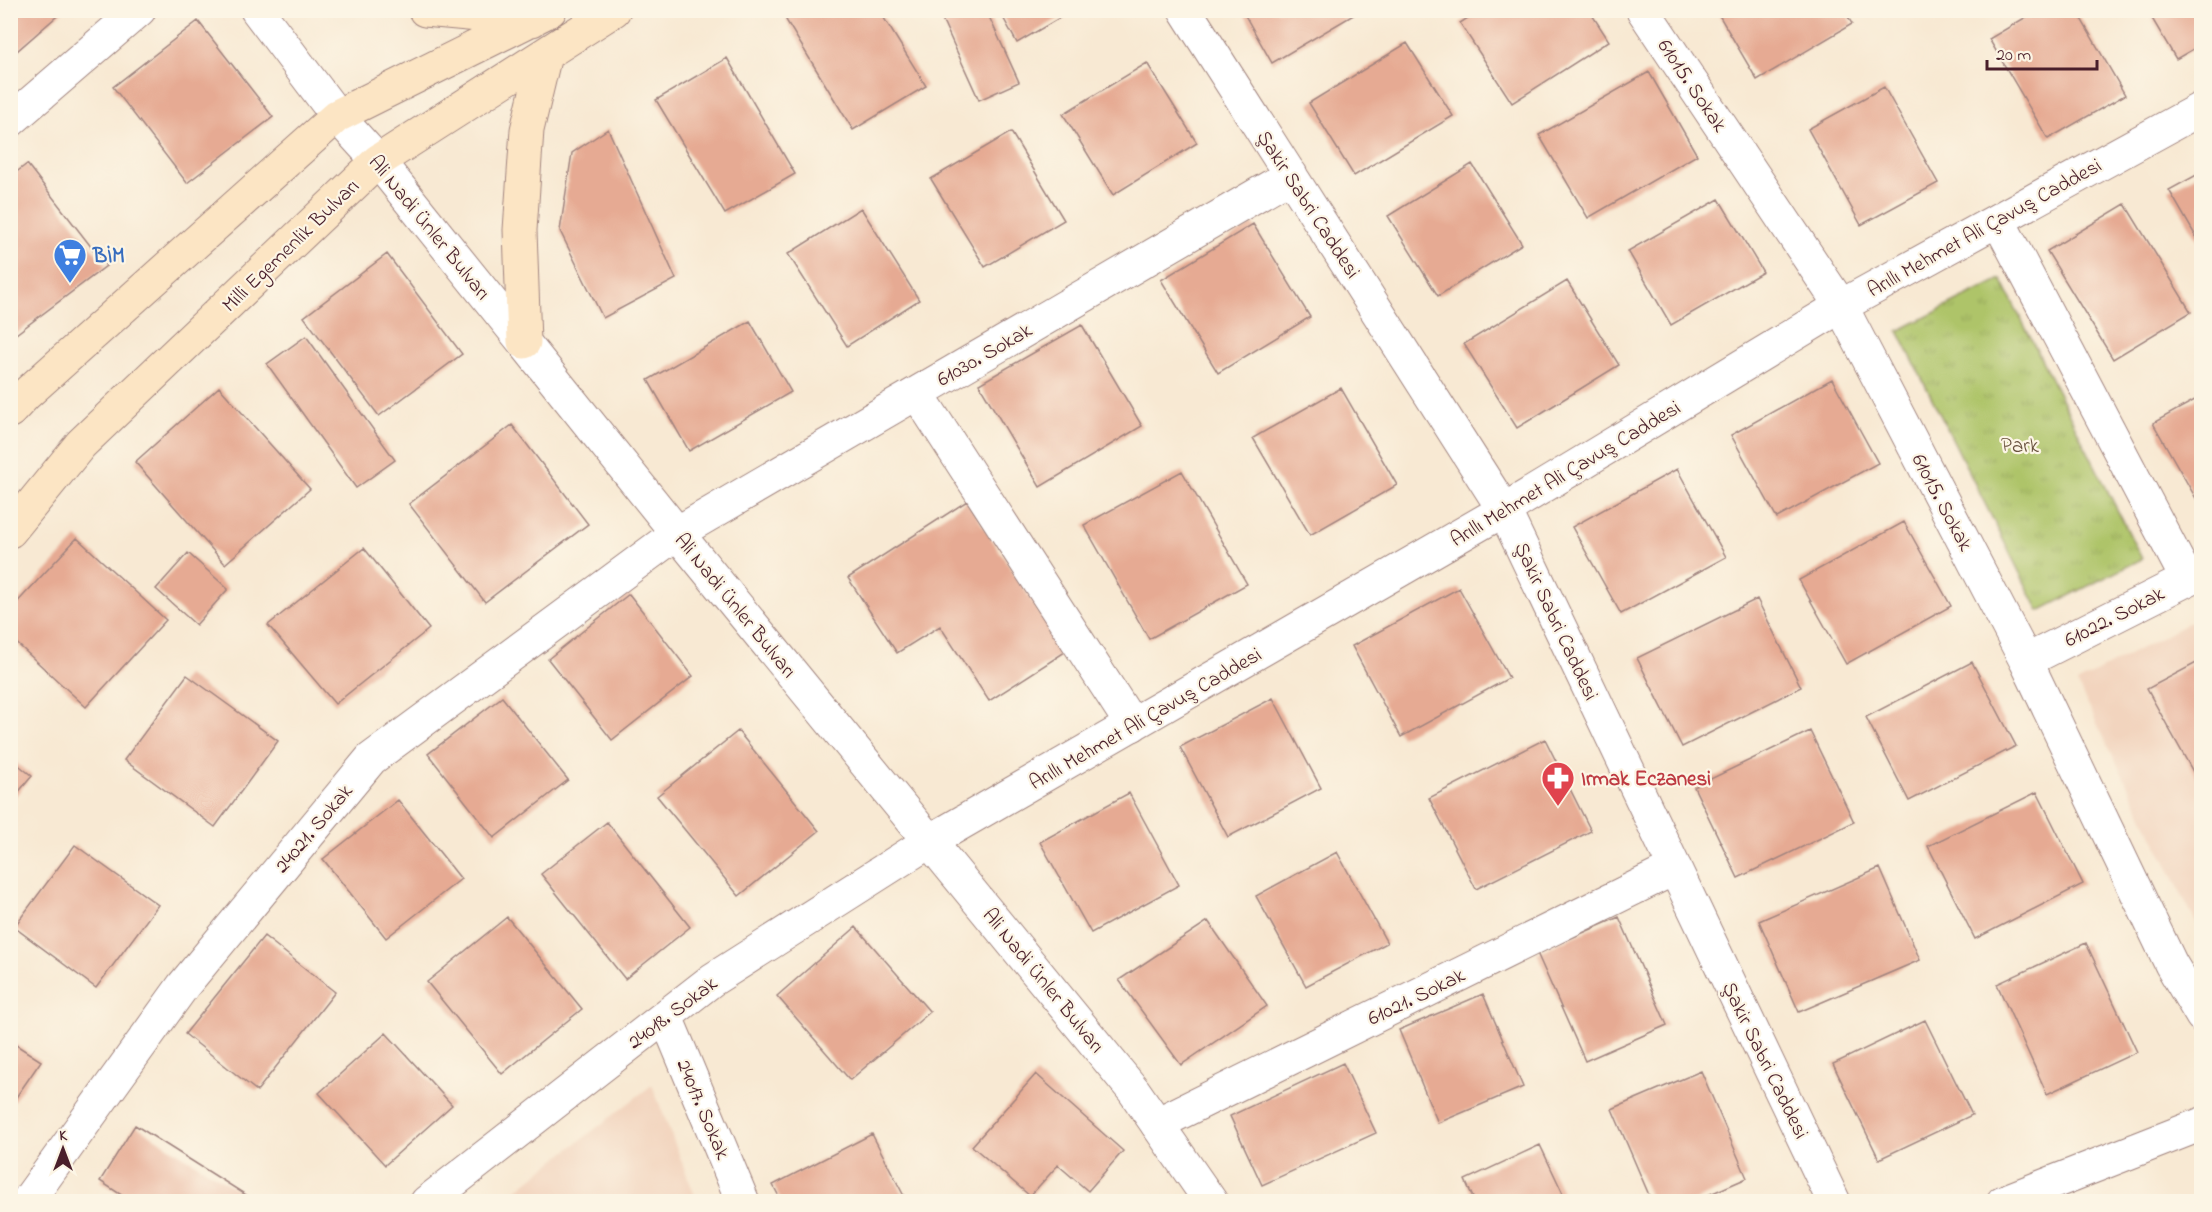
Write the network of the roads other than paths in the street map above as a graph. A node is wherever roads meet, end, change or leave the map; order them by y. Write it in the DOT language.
graph roads {
  1 [pos="139,10"];
  2 [pos="257,10"];
  3 [pos="425,10"];
  4 [pos="614,10"];
  5 [pos="1185,10"];
  6 [pos="1643,10"];
  7 [pos="541,15"];
  8 [pos="545,55"];
  9 [pos="2202,108"];
  10 [pos="337,116"];
  11 [pos="10,121"];
  12 [pos="378,161"];
  13 [pos="1291,175"];
  14 [pos="1998,220"];
  15 [pos="1841,306"];
  16 [pos="524,342"];
  17 [pos="917,393"];
  18 [pos="10,411"];
  19 [pos="1504,510"];
  20 [pos="10,531"];
  21 [pos="677,533"];
  22 [pos="2194,575"];
  23 [pos="2026,661"];
  24 [pos="1132,725"];
  25 [pos="930,842"];
  26 [pos="1675,868"];
  27 [pos="2202,1016"];
  28 [pos="666,1017"];
  29 [pos="1157,1124"];
  30 [pos="2202,1124"];
  31 [pos="27,1202"];
  32 [pos="427,1202"];
  33 [pos="743,1202"];
  34 [pos="1211,1202"];
  35 [pos="1834,1202"];
  36 [pos="2003,1202"];
  1 -- 11 [label="street"];
  2 -- 10 [label="street, Ali Nadi Ünler Bulvarı"];
  3 -- 7 [label="main road"];
  4 -- 8 [label="main road, Milli Egemenlik Bulvarı"];
  5 -- 13 [label="street, Şakir Sabri Caddesi"];
  6 -- 15 [label="street, 61015. Sokak"];
  7 -- 10 [label="main road"];
  8 -- 12 [label="main road, Milli Egemenlik Bulvarı"];
  8 -- 16 [label="main road"];
  9 -- 14 [label="street, Arıllı Mehmet Ali Çavuş Caddesi"];
  10 -- 12 [label="street, Ali Nadi Ünler Bulvarı"];
  10 -- 18 [label="main road"];
  12 -- 16 [label="street, Ali Nadi Ünler Bulvarı"];
  12 -- 20 [label="main road, Milli Egemenlik Bulvarı"];
  13 -- 17 [label="street, 61030. Sokak"];
  13 -- 19 [label="street, Şakir Sabri Caddesi"];
  14 -- 15 [label="street, Arıllı Mehmet Ali Çavuş Caddesi"];
  14 -- 22 [label="street"];
  15 -- 19 [label="street, Arıllı Mehmet Ali Çavuş Caddesi"];
  15 -- 23 [label="street, 61015. Sokak"];
  16 -- 21 [label="street, Ali Nadi Ünler Bulvarı"];
  17 -- 21 [label="street, 61030. Sokak"];
  17 -- 24 [label="street"];
  19 -- 24 [label="street, Arıllı Mehmet Ali Çavuş Caddesi"];
  19 -- 26 [label="street, Şakir Sabri Caddesi"];
  21 -- 25 [label="street, Ali Nadi Ünler Bulvarı"];
  21 -- 31 [label="street, 24021. Sokak"];
  22 -- 23 [label="street, 61022. Sokak"];
  23 -- 27 [label="street, 61015. Sokak"];
  24 -- 25 [label="street, Arıllı Mehmet Ali Çavuş Caddesi"];
  25 -- 28 [label="street, 24018. Sokak"];
  25 -- 29 [label="street, Ali Nadi Ünler Bulvarı"];
  26 -- 29 [label="street, 61021. Sokak"];
  26 -- 35 [label="street, Şakir Sabri Caddesi"];
  28 -- 32 [label="street, 24018. Sokak"];
  28 -- 33 [label="street, 24017. Sokak"];
  29 -- 34 [label="street, Ali Nadi Ünler Bulvarı"];
  30 -- 36 [label="street"];
}
